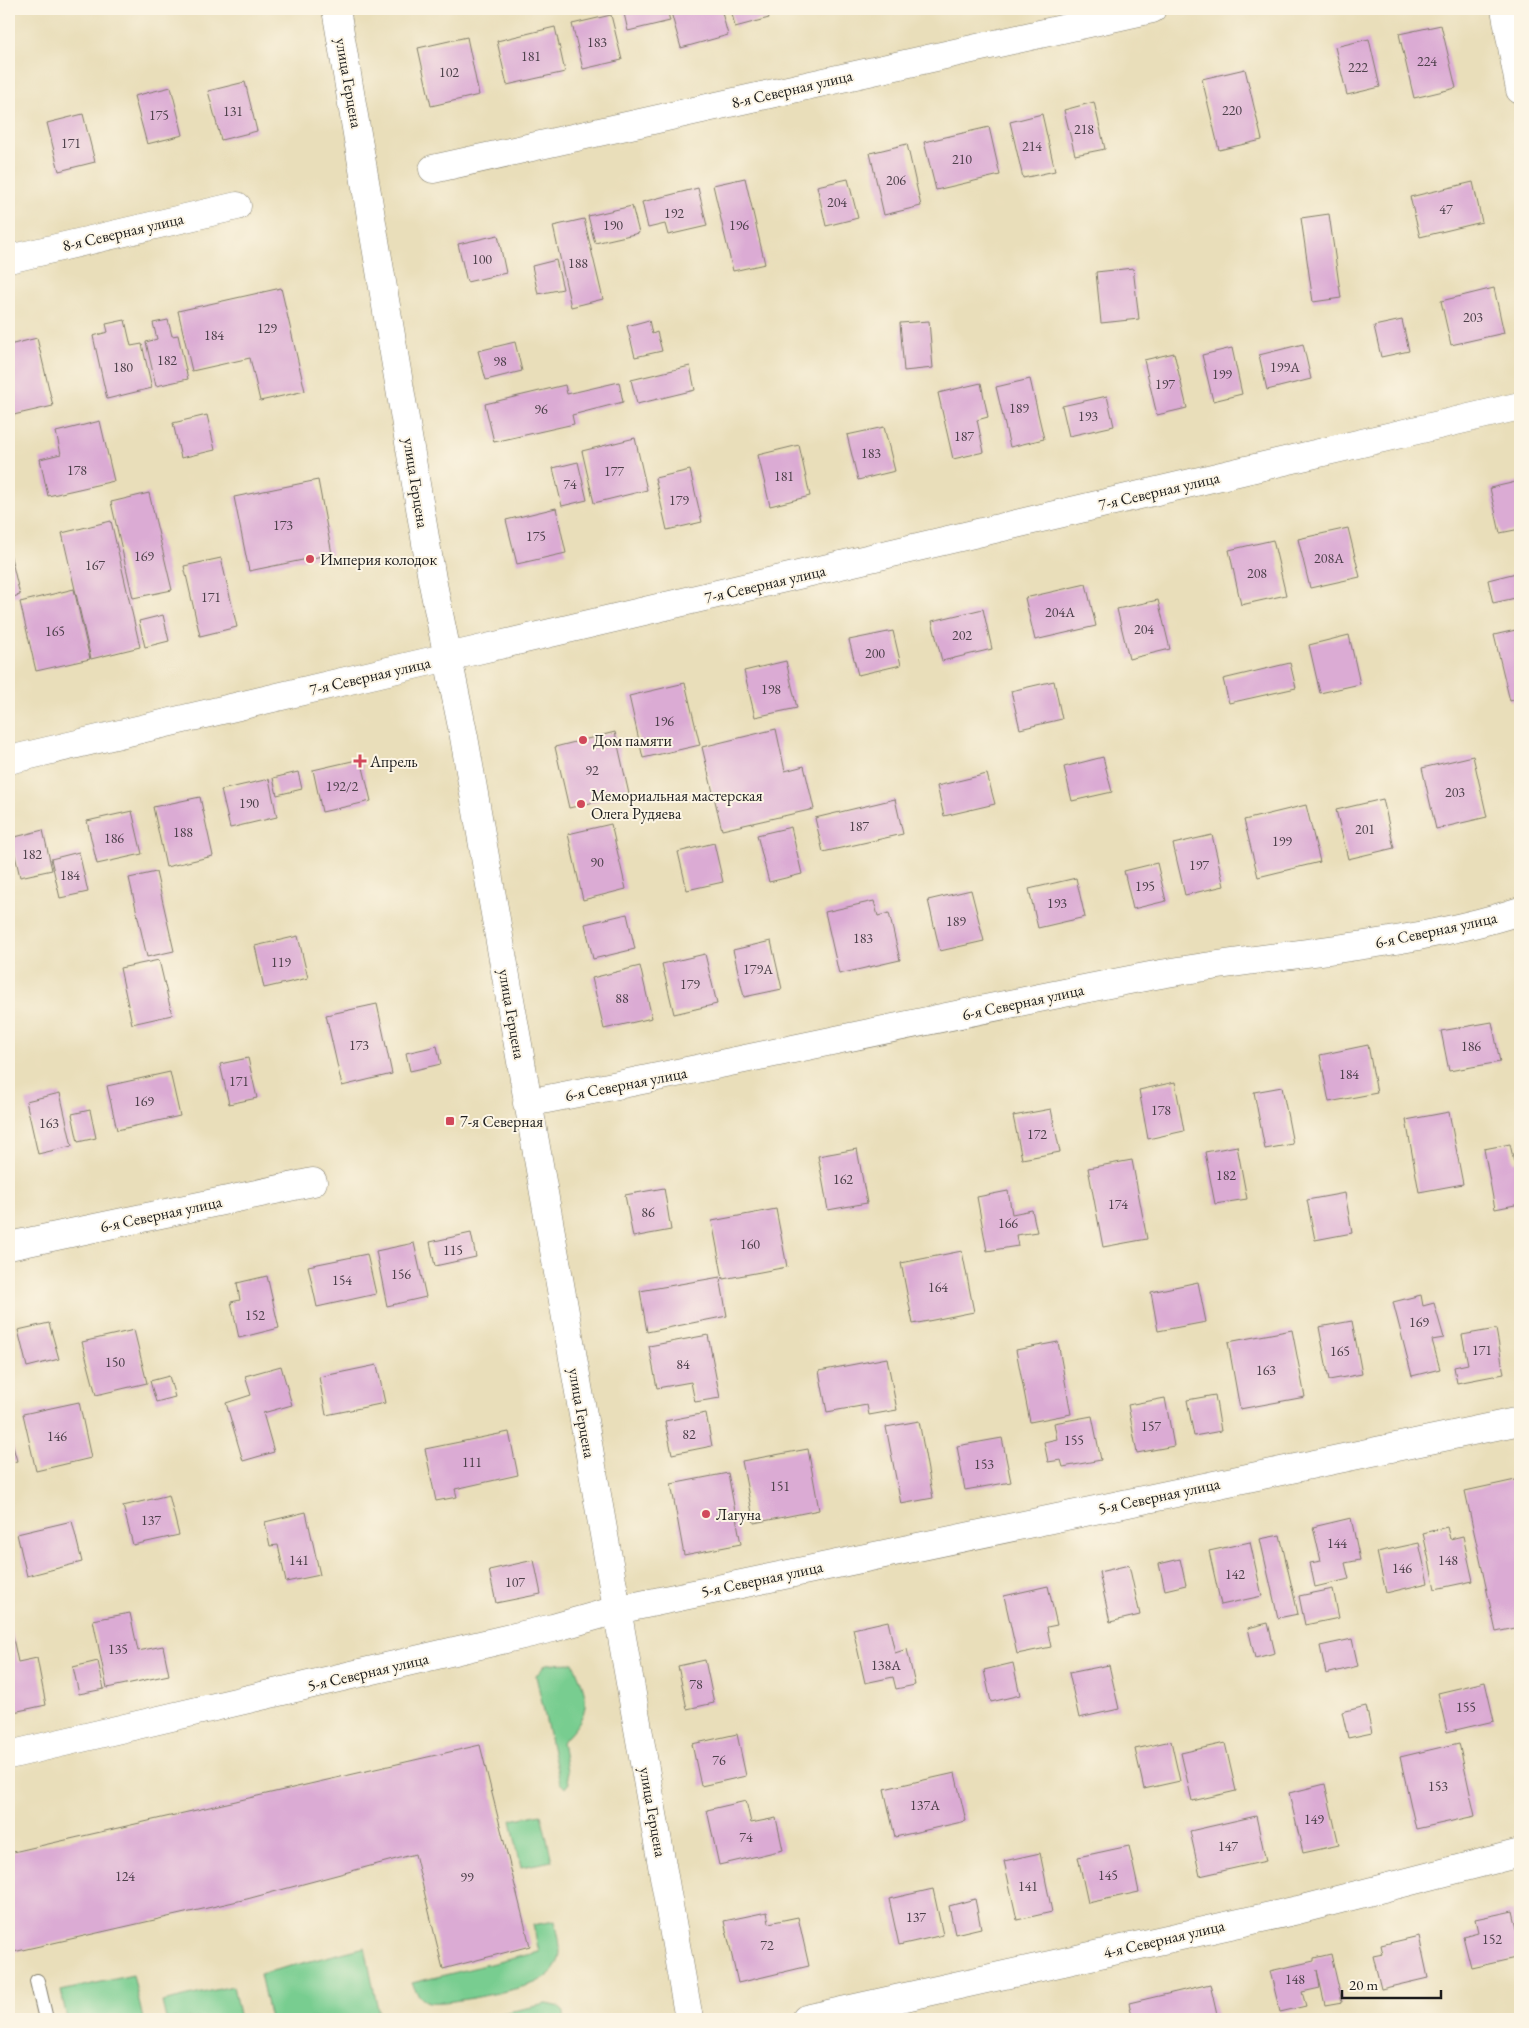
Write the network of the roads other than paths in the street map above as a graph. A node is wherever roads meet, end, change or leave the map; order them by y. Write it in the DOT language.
graph roads {
  1 [pos="336,9"];
  2 [pos="1152,9"];
  3 [pos="1506,9"];
  4 [pos="1520,90"];
  5 [pos="433,169"];
  6 [pos="237,206"];
  7 [pos="9,259"];
  8 [pos="1520,406"];
  9 [pos="448,657"];
  10 [pos="9,760"];
  11 [pos="1520,911"];
  12 [pos="527,1103"];
  13 [pos="313,1182"];
  14 [pos="9,1246"];
  15 [pos="1520,1421"];
  16 [pos="617,1610"];
  17 [pos="9,1755"];
  18 [pos="1520,1853"];
  19 [pos="37,1981"];
  20 [pos="46,2019"];
  21 [pos="690,2019"];
  22 [pos="806,2019"];
  1 -- 9 [label="street, улица Герцена"];
  2 -- 5 [label="street, 8-я Северная улица"];
  3 -- 4 [label="street"];
  6 -- 7 [label="street, 8-я Северная улица"];
  8 -- 9 [label="street, 7-я Северная улица"];
  9 -- 10 [label="street, 7-я Северная улица"];
  9 -- 12 [label="street, улица Герцена"];
  11 -- 12 [label="street, 6-я Северная улица"];
  12 -- 16 [label="street, улица Герцена"];
  13 -- 14 [label="street, 6-я Северная улица"];
  15 -- 16 [label="street, 5-я Северная улица"];
  16 -- 17 [label="street, 5-я Северная улица"];
  16 -- 21 [label="street, улица Герцена"];
  18 -- 22 [label="street, 4-я Северная улица"];
  19 -- 20 [label="lane"];
}
